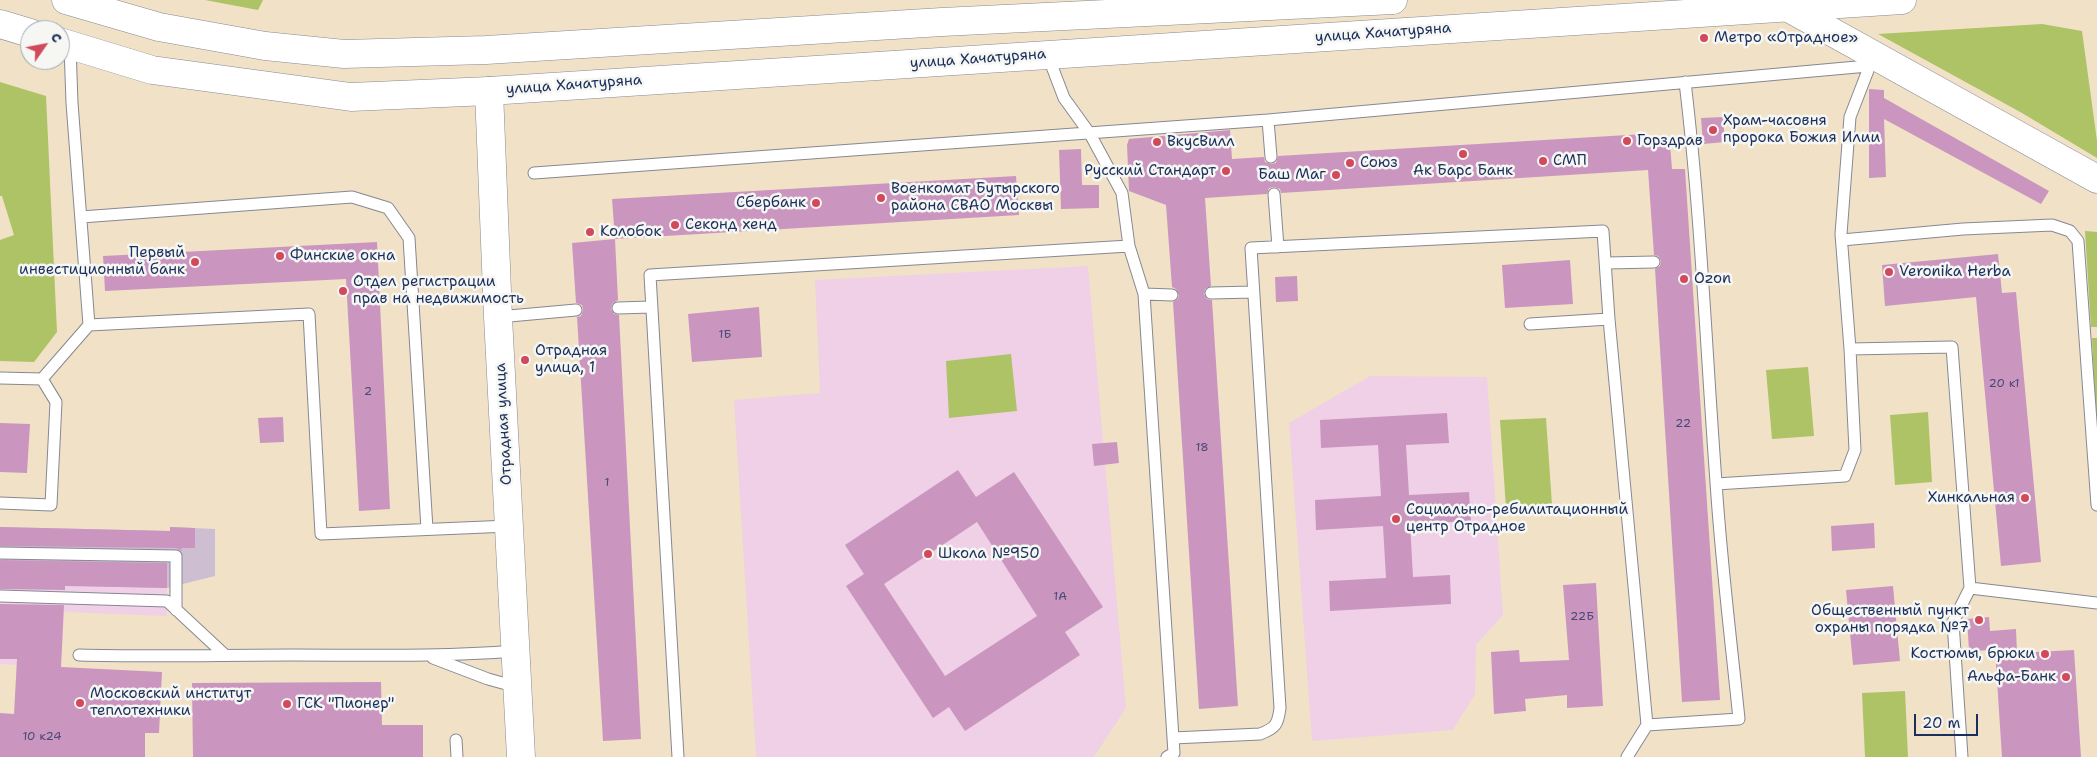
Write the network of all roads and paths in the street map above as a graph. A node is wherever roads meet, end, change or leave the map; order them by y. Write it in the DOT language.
graph roads {
  1 [pos="66,0"];
  2 [pos="1393,0"];
  3 [pos="1902,0"];
  4 [pos="1325,2"];
  5 [pos="1786,7"];
  6 [pos="0,24"];
  7 [pos="20,31"];
  8 [pos="70,45"];
  9 [pos="486,50"];
  10 [pos="1047,54"];
  11 [pos="1872,61"];
  12 [pos="67,70"];
  13 [pos="1685,82"];
  14 [pos="489,91"];
  15 [pos="1268,120"];
  16 [pos="1090,134"];
  17 [pos="1271,157"];
  18 [pos="534,173"];
  19 [pos="2097,179"];
  20 [pos="1274,194"];
  21 [pos="81,217"];
  22 [pos="1842,240"];
  23 [pos="1129,246"];
  24 [pos="1278,247"];
  25 [pos="1654,262"];
  26 [pos="1607,263"];
  27 [pos="1253,292"];
  28 [pos="1211,293"];
  29 [pos="1144,294"];
  30 [pos="1172,295"];
  31 [pos="651,307"];
  32 [pos="618,308"];
  33 [pos="576,310"];
  34 [pos="498,317"];
  35 [pos="1609,318"];
  36 [pos="1530,324"];
  37 [pos="89,325"];
  38 [pos="1850,349"];
  39 [pos="0,378"];
  40 [pos="42,379"];
  41 [pos="1716,484"];
  42 [pos="0,503"];
  43 [pos="2097,505"];
  44 [pos="509,526"];
  45 [pos="427,529"];
  46 [pos="0,553"];
  47 [pos="1970,588"];
  48 [pos="0,596"];
  49 [pos="2097,603"];
  50 [pos="176,610"];
  51 [pos="516,651"];
  52 [pos="225,655"];
  53 [pos="427,655"];
  54 [pos="79,656"];
  55 [pos="518,688"];
  56 [pos="1648,725"];
  57 [pos="1173,738"];
  58 [pos="456,740"];
  59 [pos="457,757"];
  60 [pos="521,757"];
  61 [pos="678,757"];
  62 [pos="1167,757"];
  63 [pos="1627,757"];
  64 [pos="1962,757"];
  1 -- 9 [label="main road"];
  2 -- 4 [label="main road"];
  3 -- 5 [label="main road, улица Хачатуряна"];
  4 -- 9 [label="main road"];
  5 -- 10 [label="main road, улица Хачатуряна"];
  5 -- 11 [label="main road"];
  6 -- 7 [label="main road"];
  8 -- 14 [label="main road, улица Хачатуряна"];
  9 -- 14 [label="main road, Отрадная улица"];
  10 -- 14 [label="main road, улица Хачатуряна"];
  10 -- 16 [label="lane"];
  11 -- 13 [label="lane"];
  11 -- 19 [label="main road"];
  11 -- 22 [label="lane"];
  12 -- 21 [label="lane"];
  13 -- 15 [label="lane"];
  13 -- 41 [label="lane"];
  14 -- 34 [label="main road, Отрадная улица"];
  15 -- 16 [label="lane"];
  15 -- 17 [label="lane"];
  16 -- 18 [label="lane"];
  16 -- 23 [label="lane"];
  20 -- 24 [label="lane"];
  21 -- 37 [label="lane"];
  21 -- 45 [label="lane"];
  22 -- 38 [label="lane"];
  22 -- 43 [label="lane"];
  23 -- 29 [label="lane"];
  23 -- 31 [label="lane"];
  24 -- 26 [label="lane"];
  24 -- 27 [label="lane"];
  25 -- 26 [label="lane"];
  26 -- 35 [label="lane"];
  27 -- 28 [label="lane"];
  27 -- 57 [label="lane"];
  29 -- 30 [label="lane"];
  29 -- 57 [label="lane"];
  31 -- 32 [label="lane"];
  31 -- 61 [label="lane"];
  33 -- 34 [label="lane"];
  34 -- 44 [label="main road, Отрадная улица"];
  35 -- 36 [label="lane"];
  35 -- 56 [label="lane"];
  37 -- 40 [label="lane"];
  37 -- 45 [label="lane"];
  38 -- 41 [label="lane"];
  38 -- 47 [label="lane"];
  39 -- 40 [label="lane"];
  40 -- 42 [label="lane"];
  41 -- 56 [label="lane"];
  44 -- 45 [label="lane"];
  44 -- 51 [label="main road, Отрадная улица"];
  46 -- 50 [label="lane"];
  47 -- 49 [label="lane"];
  47 -- 64 [label="lane"];
  48 -- 50 [label="lane"];
  50 -- 52 [label="lane"];
  51 -- 53 [label="lane"];
  51 -- 55 [label="main road, Отрадная улица"];
  52 -- 53 [label="lane"];
  52 -- 54 [label="lane"];
  53 -- 55 [label="lane"];
  55 -- 60 [label="main road, Отрадная улица"];
  56 -- 63 [label="lane"];
  57 -- 62 [label="lane"];
  58 -- 59 [label="lane"];
}
